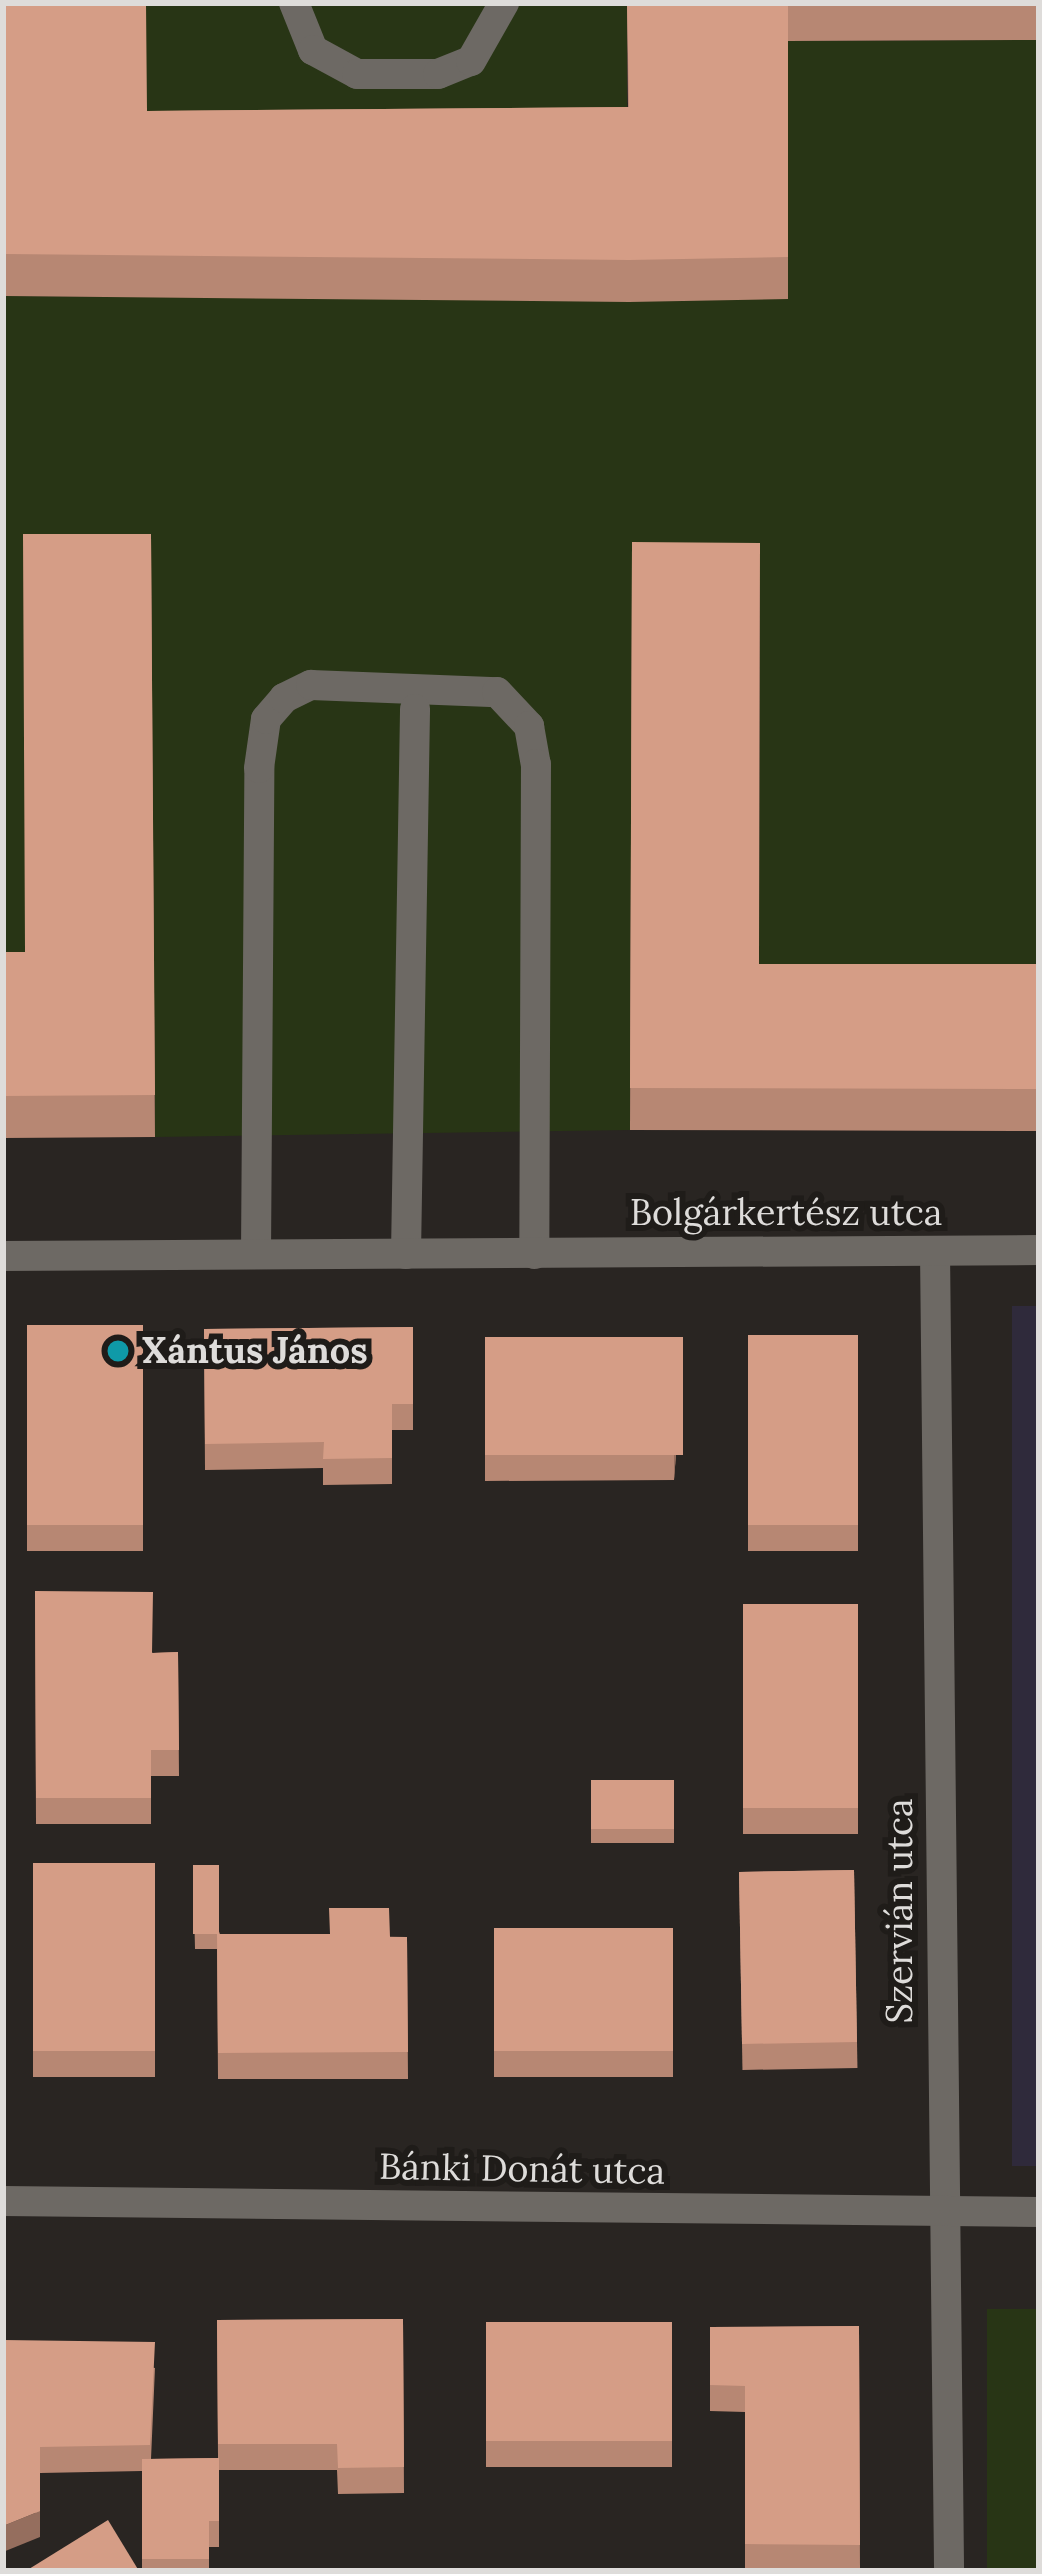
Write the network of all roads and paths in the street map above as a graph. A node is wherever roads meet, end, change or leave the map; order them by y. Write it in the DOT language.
graph roads {
  1 [pos="294,3"];
  2 [pos="504,3"];
  3 [pos="415,710"];
  4 [pos="1039,1250"];
  5 [pos="935,1251"];
  6 [pos="256,1254"];
  7 [pos="406,1254"];
  8 [pos="534,1254"];
  9 [pos="3,1256"];
  10 [pos="3,2201"];
  11 [pos="1039,2212"];
  12 [pos="942,2214"];
  13 [pos="949,2571"];
  1 -- 2 [label="street"];
  3 -- 7 [label="street"];
  4 -- 5 [label="street, Bolgárkertész utca"];
  5 -- 8 [label="street, Bolgárkertész utca"];
  5 -- 12 [label="street, Szervián utca"];
  6 -- 7 [label="street, Bolgárkertész utca"];
  6 -- 8 [label="street"];
  6 -- 9 [label="street, Bolgárkertész utca"];
  7 -- 8 [label="street, Bolgárkertész utca"];
  10 -- 12 [label="street, Bánki Donát utca"];
  11 -- 12 [label="street, Bánki Donát utca"];
  12 -- 13 [label="street, Szervián utca"];
}
